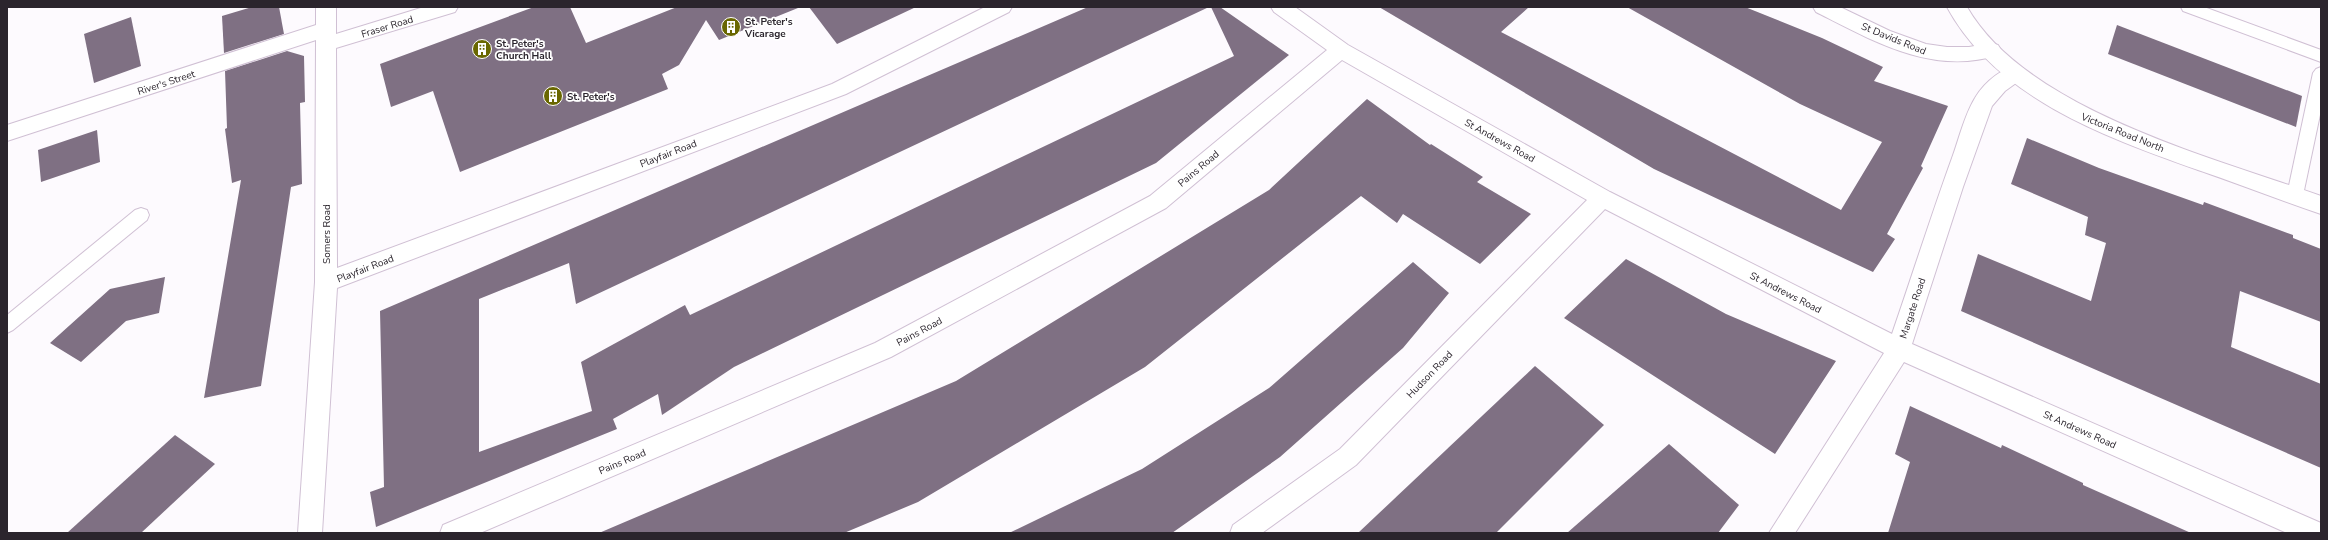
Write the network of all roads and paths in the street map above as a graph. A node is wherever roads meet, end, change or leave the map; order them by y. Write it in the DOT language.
graph roads {
  1 [pos="326,7"];
  2 [pos="448,7"];
  3 [pos="1002,7"];
  4 [pos="1281,7"];
  5 [pos="1823,7"];
  6 [pos="1957,7"];
  7 [pos="2188,7"];
  8 [pos="326,37"];
  9 [pos="1341,50"];
  10 [pos="1991,50"];
  11 [pos="2321,56"];
  12 [pos="2016,73"];
  13 [pos="2321,73"];
  14 [pos="7,133"];
  15 [pos="2295,195"];
  16 [pos="1602,198"];
  17 [pos="2321,204"];
  18 [pos="141,215"];
  19 [pos="326,282"];
  20 [pos="7,325"];
  21 [pos="1899,349"];
  22 [pos="310,533"];
  23 [pos="452,533"];
  24 [pos="1242,533"];
  25 [pos="1781,533"];
  26 [pos="2315,533"];
  1 -- 8 [label="street, Somers Road"];
  2 -- 8 [label="street, Fraser Road"];
  3 -- 19 [label="street, Playfair Road"];
  4 -- 9 [label="street, St Andrews Road"];
  5 -- 10 [label="street, St Davids Road"];
  6 -- 10 [label="street, Victoria Road North"];
  7 -- 11 [label="lane"];
  8 -- 14 [label="street, River's Street"];
  8 -- 19 [label="street, Somers Road"];
  9 -- 16 [label="street, St Andrews Road"];
  9 -- 23 [label="street, Pains Road"];
  10 -- 12 [label="street, Victoria Road North"];
  12 -- 15 [label="street, Victoria Road North"];
  12 -- 21 [label="street, Margate Road"];
  13 -- 15 [label="lane"];
  15 -- 17 [label="street, Victoria Road North"];
  16 -- 21 [label="street, St Andrews Road"];
  16 -- 24 [label="street, Hudson Road"];
  18 -- 20 [label="lane"];
  19 -- 22 [label="street, Somers Road"];
  21 -- 25 [label="street, Margate Road"];
  21 -- 26 [label="street, St Andrews Road"];
}
